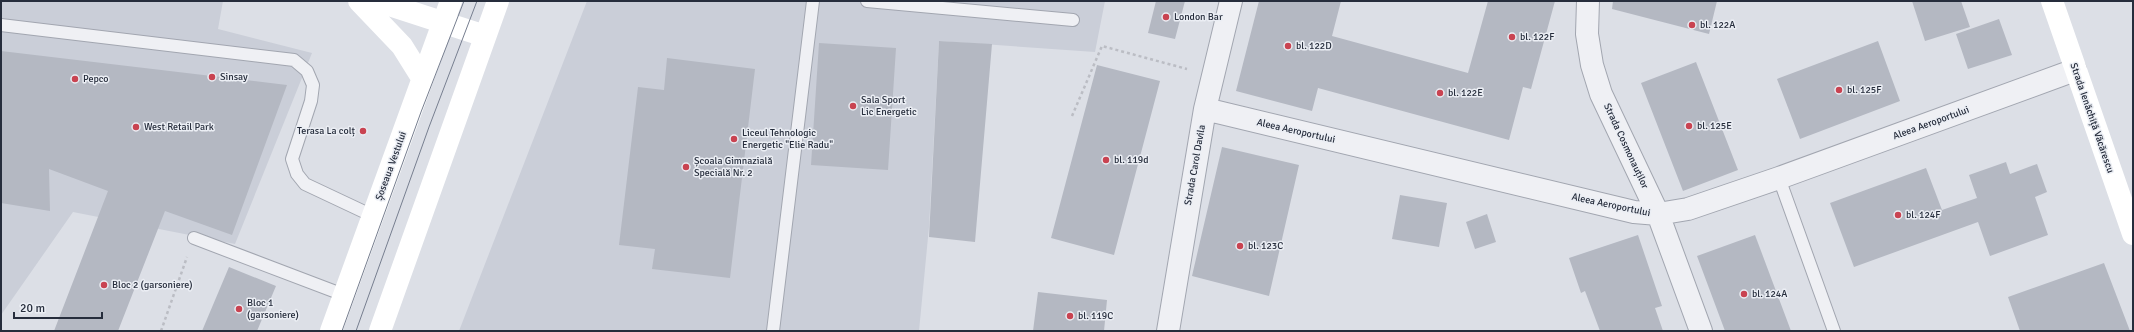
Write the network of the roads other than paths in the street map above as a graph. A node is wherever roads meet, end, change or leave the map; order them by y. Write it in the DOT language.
graph roads {
  1 [pos="359,1"];
  2 [pos="377,1"];
  3 [pos="451,1"];
  4 [pos="498,1"];
  5 [pos="813,1"];
  6 [pos="867,1"];
  7 [pos="1231,1"];
  8 [pos="1588,1"];
  9 [pos="2052,1"];
  10 [pos="1073,20"];
  11 [pos="443,22"];
  12 [pos="1,25"];
  13 [pos="486,36"];
  14 [pos="2075,70"];
  15 [pos="422,78"];
  16 [pos="1205,109"];
  17 [pos="1779,178"];
  18 [pos="1658,214"];
  19 [pos="373,216"];
  20 [pos="2133,234"];
  21 [pos="194,238"];
  22 [pos="344,296"];
  23 [pos="331,331"];
  24 [pos="380,331"];
  25 [pos="772,331"];
  26 [pos="1168,331"];
  27 [pos="1701,331"];
  28 [pos="1834,331"];
  1 -- 15 [label="main road"];
  2 -- 11 [label="main road"];
  3 -- 11 [label="main road, Șoseaua Vestului"];
  4 -- 13 [label="main road"];
  5 -- 25 [label="lane"];
  6 -- 10 [label="lane"];
  7 -- 16 [label="street, Strada Carol Davila"];
  8 -- 18 [label="street, Strada Cosmonauților"];
  9 -- 14 [label="main road, Strada Ienăchiță Văcărescu"];
  11 -- 13 [label="main road"];
  11 -- 15 [label="main road, Șoseaua Vestului"];
  12 -- 19 [label="lane"];
  13 -- 24 [label="main road"];
  14 -- 17 [label="street, Aleea Aeroportului"];
  14 -- 20 [label="main road, Strada Ienăchiță Văcărescu"];
  15 -- 19 [label="main road, Șoseaua Vestului"];
  16 -- 18 [label="street, Aleea Aeroportului"];
  16 -- 26 [label="street, Strada Carol Davila"];
  17 -- 18 [label="street, Aleea Aeroportului"];
  17 -- 28 [label="lane"];
  18 -- 27 [label="street, Strada Cosmonauților"];
  19 -- 22 [label="main road, Șoseaua Vestului"];
  21 -- 22 [label="lane"];
  22 -- 23 [label="main road, Șoseaua Vestului"];
}
